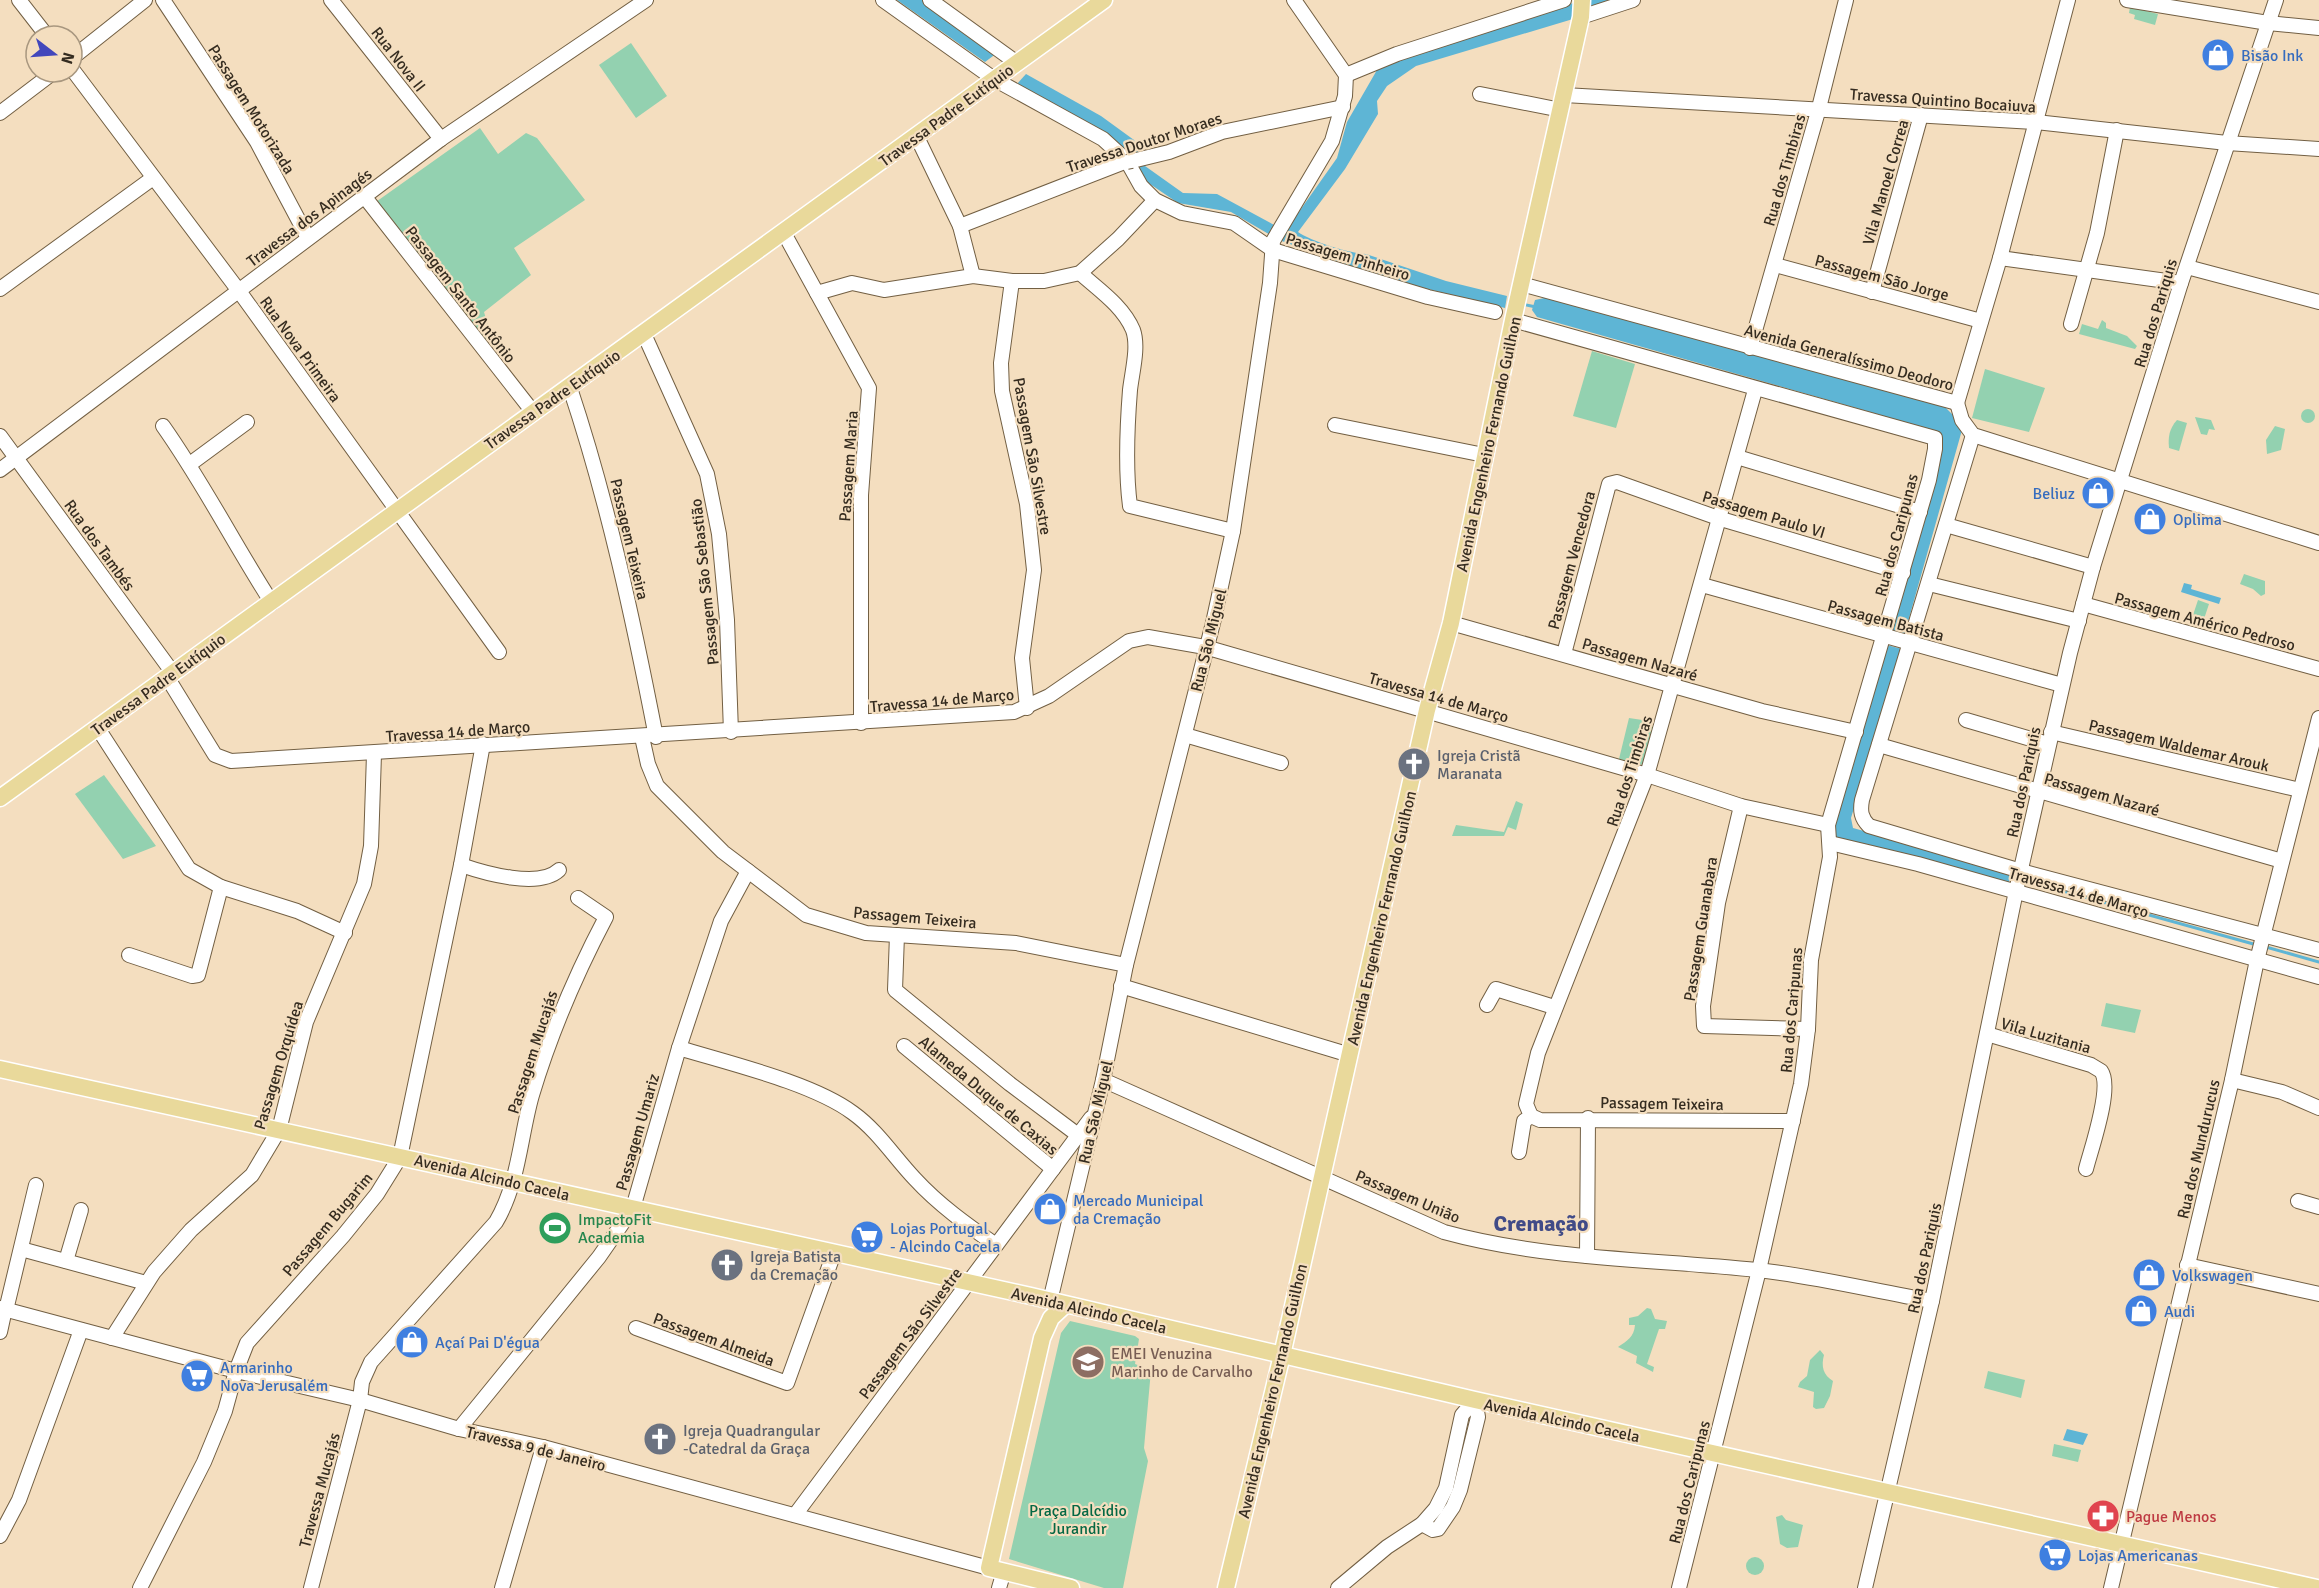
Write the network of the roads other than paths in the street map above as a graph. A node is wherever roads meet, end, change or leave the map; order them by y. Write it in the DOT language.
graph roads {
  1 [pos="19,0"];
  2 [pos="145,0"];
  3 [pos="163,0"];
  4 [pos="331,0"];
  5 [pos="646,0"];
  6 [pos="884,0"];
  7 [pos="930,0"];
  8 [pos="1294,0"];
  9 [pos="1564,0"];
  10 [pos="1582,0"];
  11 [pos="1632,0"];
  12 [pos="1846,0"];
  13 [pos="2068,0"];
  14 [pos="2127,0"];
  15 [pos="2276,0"];
  16 [pos="1099,1"];
  17 [pos="1581,17"];
  18 [pos="2268,23"];
  19 [pos="38,24"];
  20 [pos="2319,28"];
  21 [pos="84,48"];
  22 [pos="1017,63"];
  23 [pos="1346,75"];
  24 [pos="994,79"];
  25 [pos="38,84"];
  26 [pos="83,84"];
  27 [pos="1480,94"];
  28 [pos="1562,103"];
  29 [pos="1343,107"];
  30 [pos="1819,108"];
  31 [pos="0,113"];
  32 [pos="1921,115"];
  33 [pos="2036,122"];
  34 [pos="2117,130"];
  35 [pos="917,137"];
  36 [pos="441,139"];
  37 [pos="2227,142"];
  38 [pos="2319,149"];
  39 [pos="1129,161"];
  40 [pos="153,178"];
  41 [pos="363,196"];
  42 [pos="1155,200"];
  43 [pos="960,225"];
  44 [pos="784,233"];
  45 [pos="308,238"];
  46 [pos="1275,239"];
  47 [pos="2000,258"];
  48 [pos="1775,265"];
  49 [pos="2187,267"];
  50 [pos="2087,272"];
  51 [pos="1080,273"];
  52 [pos="973,276"];
  53 [pos="1012,281"];
  54 [pos="2181,283"];
  55 [pos="1521,284"];
  56 [pos="0,289"];
  57 [pos="239,291"];
  58 [pos="1872,292"];
  59 [pos="817,293"];
  60 [pos="2319,302"];
  61 [pos="1495,312"];
  62 [pos="1513,320"];
  63 [pos="1981,321"];
  64 [pos="2071,324"];
  65 [pos="644,334"];
  66 [pos="1750,348"];
  67 [pos="570,387"];
  68 [pos="1755,390"];
  69 [pos="1957,402"];
  70 [pos="533,412"];
  71 [pos="247,422"];
  72 [pos="1335,425"];
  73 [pos="163,426"];
  74 [pos="1973,435"];
  75 [pos="0,436"];
  76 [pos="1484,455"];
  77 [pos="1737,457"];
  78 [pos="16,458"];
  79 [pos="190,464"];
  80 [pos="0,470"];
  81 [pos="2121,480"];
  82 [pos="1617,482"];
  83 [pos="398,511"];
  84 [pos="1920,512"];
  85 [pos="1721,519"];
  86 [pos="1947,525"];
  87 [pos="1233,531"];
  88 [pos="2319,543"];
  89 [pos="2093,567"];
  90 [pos="1903,573"];
  91 [pos="1929,584"];
  92 [pos="1702,585"];
  93 [pos="272,603"];
  94 [pos="2083,604"];
  95 [pos="2079,621"];
  96 [pos="1451,623"];
  97 [pos="1885,636"];
  98 [pos="1910,644"];
  99 [pos="1205,647"];
  100 [pos="498,652"];
  101 [pos="1564,654"];
  102 [pos="2319,669"];
  103 [pos="170,675"];
  104 [pos="2062,685"];
  105 [pos="1673,686"];
  106 [pos="1027,708"];
  107 [pos="1427,710"];
  108 [pos="2319,718"];
  109 [pos="1966,720"];
  110 [pos="861,723"];
  111 [pos="97,727"];
  112 [pos="731,732"];
  113 [pos="1856,732"];
  114 [pos="1185,735"];
  115 [pos="649,737"];
  116 [pos="2049,738"];
  117 [pos="483,744"];
  118 [pos="1879,746"];
  119 [pos="374,754"];
  120 [pos="2314,761"];
  121 [pos="1281,763"];
  122 [pos="1647,774"];
  123 [pos="2300,790"];
  124 [pos="2037,793"];
  125 [pos="0,798"];
  126 [pos="1741,806"];
  127 [pos="1828,825"];
  128 [pos="1830,843"];
  129 [pos="2282,861"];
  130 [pos="461,865"];
  131 [pos="559,870"];
  132 [pos="748,871"];
  133 [pos="2020,871"];
  134 [pos="221,887"];
  135 [pos="2016,891"];
  136 [pos="578,898"];
  137 [pos="345,933"];
  138 [pos="897,934"];
  139 [pos="2264,934"];
  140 [pos="2319,950"];
  141 [pos="129,955"];
  142 [pos="2257,960"];
  143 [pos="1126,965"];
  144 [pos="2319,977"];
  145 [pos="1121,986"];
  146 [pos="1487,1005"];
  147 [pos="1554,1007"];
  148 [pos="1808,1029"];
  149 [pos="1987,1035"];
  150 [pos="904,1046"];
  151 [pos="678,1048"];
  152 [pos="1350,1055"];
  153 [pos="0,1069"];
  154 [pos="1103,1080"];
  155 [pos="2232,1080"];
  156 [pos="2319,1108"];
  157 [pos="1095,1114"];
  158 [pos="1531,1116"];
  159 [pos="1588,1118"];
  160 [pos="1793,1121"];
  161 [pos="279,1130"];
  162 [pos="1078,1135"];
  163 [pos="1519,1152"];
  164 [pos="400,1156"];
  165 [pos="1053,1169"];
  166 [pos="2086,1169"];
  167 [pos="1322,1176"];
  168 [pos="513,1182"];
  169 [pos="36,1185"];
  170 [pos="2298,1201"];
  171 [pos="2319,1207"];
  172 [pos="633,1208"];
  173 [pos="81,1210"];
  174 [pos="996,1245"];
  175 [pos="21,1249"];
  176 [pos="834,1252"];
  177 [pos="1587,1256"];
  178 [pos="66,1261"];
  179 [pos="2187,1265"];
  180 [pos="1759,1270"];
  181 [pos="969,1282"];
  182 [pos="146,1283"];
  183 [pos="2319,1294"];
  184 [pos="1031,1296"];
  185 [pos="1932,1301"];
  186 [pos="1058,1303"];
  187 [pos="4,1309"];
  188 [pos="636,1328"];
  189 [pos="81,1330"];
  190 [pos="0,1332"];
  191 [pos="112,1338"];
  192 [pos="1042,1338"];
  193 [pos="1282,1355"];
  194 [pos="236,1371"];
  195 [pos="360,1400"];
  196 [pos="1475,1400"];
  197 [pos="459,1429"];
  198 [pos="543,1447"];
  199 [pos="1713,1453"];
  200 [pos="1888,1493"];
  201 [pos="795,1515"];
  202 [pos="0,1536"];
  203 [pos="2120,1544"];
  204 [pos="996,1570"];
  205 [pos="140,1588"];
  206 [pos="311,1588"];
  207 [pos="502,1588"];
  208 [pos="999,1588"];
  209 [pos="1071,1588"];
  210 [pos="1226,1588"];
  211 [pos="1338,1588"];
  212 [pos="1679,1588"];
  213 [pos="1865,1588"];
  214 [pos="2111,1588"];
  215 [pos="2317,1588"];
  1 -- 19 [label="street"];
  2 -- 21 [label="street"];
  3 -- 45 [label="street, Passagem Motorizada"];
  4 -- 36 [label="street, Rua Nova II"];
  5 -- 36 [label="street, Travessa dos Apinagés"];
  6 -- 24 [label="street"];
  7 -- 22 [label="street"];
  8 -- 23 [label="street"];
  9 -- 23 [label="street"];
  10 -- 17 [label="main road, Avenida Engenheiro Fernando Guilhon"];
  11 -- 17 [label="street"];
  12 -- 30 [label="street, Rua dos Timbiras"];
  13 -- 33 [label="street"];
  14 -- 18 [label="street"];
  15 -- 18 [label="street, Rua dos Pariquis"];
  16 -- 22 [label="main road, Travessa Padre Eutíquio"];
  17 -- 28 [label="main road, Avenida Engenheiro Fernando Guilhon"];
  18 -- 20 [label="street"];
  18 -- 37 [label="street, Rua dos Pariquis"];
  22 -- 24 [label="main road, Travessa Padre Eutíquio"];
  23 -- 29 [label="street, Rua São Miguel"];
  24 -- 35 [label="main road, Travessa Padre Eutíquio"];
  24 -- 39 [label="street, Passagem Pinheiro"];
  25 -- 31 [label="street"];
  26 -- 40 [label="street, Rua Nova Primeira"];
  27 -- 28 [label="street, Travessa Quintino Bocaiuva"];
  28 -- 30 [label="street, Travessa Quintino Bocaiuva"];
  28 -- 55 [label="main road, Avenida Engenheiro Fernando Guilhon"];
  29 -- 39 [label="street, Travessa Doutor Moraes"];
  29 -- 46 [label="street, Rua São Miguel"];
  30 -- 32 [label="street, Travessa Quintino Bocaiuva"];
  30 -- 48 [label="street, Rua dos Timbiras"];
  32 -- 33 [label="street, Travessa Quintino Bocaiuva"];
  32 -- 58 [label="street, Vila Manoel Correa"];
  33 -- 34 [label="street, Travessa Quintino Bocaiuva"];
  33 -- 47 [label="street"];
  34 -- 37 [label="street, Travessa Quintino Bocaiuva"];
  34 -- 50 [label="street"];
  35 -- 43 [label="street"];
  35 -- 44 [label="main road, Travessa Padre Eutíquio"];
  36 -- 41 [label="street, Travessa dos Apinagés"];
  37 -- 38 [label="street, Travessa Quintino Bocaiuva"];
  37 -- 49 [label="street, Rua dos Pariquis"];
  39 -- 42 [label="street, Passagem Pinheiro"];
  39 -- 43 [label="street, Travessa Doutor Moraes"];
  40 -- 56 [label="street"];
  40 -- 57 [label="street, Rua Nova Primeira"];
  41 -- 45 [label="street, Travessa dos Apinagés"];
  41 -- 70 [label="street, Passagem Santo Antônio"];
  42 -- 46 [label="street, Passagem Pinheiro"];
  42 -- 51 [label="street"];
  43 -- 52 [label="street"];
  44 -- 59 [label="street, Passagem Maria"];
  44 -- 65 [label="main road, Travessa Padre Eutíquio"];
  45 -- 57 [label="street, Travessa dos Apinagés"];
  46 -- 61 [label="street, Passagem Pinheiro"];
  46 -- 87 [label="street, Rua São Miguel"];
  47 -- 50 [label="street"];
  47 -- 63 [label="street"];
  48 -- 58 [label="street, Passagem São Jorge"];
  48 -- 66 [label="street, Rua dos Timbiras"];
  49 -- 54 [label="street, Rua dos Pariquis"];
  49 -- 60 [label="street"];
  50 -- 54 [label="street"];
  50 -- 64 [label="street"];
  51 -- 53 [label="street"];
  51 -- 87 [label="street"];
  52 -- 53 [label="street"];
  52 -- 59 [label="street"];
  53 -- 106 [label="street, Passagem São Silvestre"];
  54 -- 81 [label="street, Rua dos Pariquis"];
  55 -- 62 [label="main road, Avenida Engenheiro Fernando Guilhon"];
  55 -- 66 [label="street, Avenida Generalíssimo Deodoro"];
  57 -- 78 [label="street, Travessa dos Apinagés"];
  57 -- 83 [label="street, Rua Nova Primeira"];
  58 -- 63 [label="street, Passagem São Jorge"];
  59 -- 110 [label="street, Passagem Maria"];
  62 -- 68 [label="street"];
  62 -- 76 [label="main road, Avenida Engenheiro Fernando Guilhon"];
  63 -- 69 [label="street"];
  65 -- 67 [label="main road, Travessa Padre Eutíquio"];
  65 -- 112 [label="street, Passagem São Sebastião"];
  66 -- 69 [label="street, Avenida Generalíssimo Deodoro"];
  67 -- 70 [label="main road, Travessa Padre Eutíquio"];
  67 -- 115 [label="street, Passagem Teixeira"];
  68 -- 77 [label="street, Rua dos Timbiras"];
  68 -- 84 [label="street, Rua dos Caripunas"];
  69 -- 74 [label="street, Avenida Generalíssimo Deodoro"];
  70 -- 83 [label="main road, Travessa Padre Eutíquio"];
  71 -- 79 [label="street"];
  72 -- 76 [label="street"];
  73 -- 79 [label="street"];
  74 -- 81 [label="street"];
  74 -- 86 [label="street"];
  75 -- 78 [label="street, Rua dos Tambés"];
  76 -- 96 [label="main road, Avenida Engenheiro Fernando Guilhon"];
  77 -- 84 [label="street"];
  77 -- 85 [label="street, Rua dos Timbiras"];
  78 -- 80 [label="street, Travessa dos Apinagés"];
  78 -- 103 [label="street, Rua dos Tambés"];
  79 -- 93 [label="street"];
  81 -- 88 [label="street"];
  81 -- 89 [label="street, Rua dos Pariquis"];
  82 -- 85 [label="street, Passagem Paulo VI"];
  82 -- 101 [label="street, Passagem Vencedora"];
  83 -- 93 [label="main road, Travessa Padre Eutíquio"];
  83 -- 100 [label="street, Rua Nova Primeira"];
  84 -- 90 [label="street, Rua dos Caripunas"];
  85 -- 90 [label="street, Passagem Paulo VI"];
  85 -- 92 [label="street, Rua dos Timbiras"];
  86 -- 89 [label="street"];
  86 -- 91 [label="street"];
  87 -- 99 [label="street, Rua São Miguel"];
  89 -- 94 [label="street, Rua dos Pariquis"];
  90 -- 97 [label="street, Rua dos Caripunas"];
  91 -- 95 [label="street"];
  91 -- 98 [label="street"];
  92 -- 97 [label="street, Passagem Batista"];
  92 -- 105 [label="street, Rua dos Timbiras"];
  93 -- 103 [label="main road, Travessa Padre Eutíquio"];
  94 -- 95 [label="street, Rua dos Pariquis"];
  94 -- 102 [label="street, Passagem Américo Pedroso"];
  95 -- 104 [label="street, Rua dos Pariquis"];
  96 -- 101 [label="street, Passagem Nazaré"];
  96 -- 107 [label="main road, Avenida Engenheiro Fernando Guilhon"];
  97 -- 98 [label="street, Passagem Batista"];
  97 -- 113 [label="street, Rua dos Caripunas"];
  98 -- 104 [label="street, Passagem Batista"];
  98 -- 118 [label="street"];
  99 -- 106 [label="street, Travessa 14 de Março"];
  99 -- 107 [label="street, Travessa 14 de Março"];
  99 -- 114 [label="street, Rua São Miguel"];
  101 -- 105 [label="street, Passagem Nazaré"];
  103 -- 111 [label="main road, Travessa Padre Eutíquio"];
  103 -- 119 [label="street, Travessa 14 de Março"];
  104 -- 116 [label="street, Rua dos Pariquis"];
  105 -- 113 [label="street, Passagem Nazaré"];
  105 -- 122 [label="street, Rua dos Timbiras"];
  106 -- 110 [label="street, Travessa 14 de Março"];
  107 -- 122 [label="street, Travessa 14 de Março"];
  107 -- 152 [label="main road, Avenida Engenheiro Fernando Guilhon"];
  108 -- 120 [label="street, Rua dos Mundurucus"];
  109 -- 116 [label="street, Passagem Waldemar Arouk"];
  110 -- 112 [label="street, Travessa 14 de Março"];
  111 -- 125 [label="main road, Travessa Padre Eutíquio"];
  111 -- 134 [label="street"];
  112 -- 115 [label="street, Travessa 14 de Março"];
  113 -- 127 [label="street, Rua dos Caripunas"];
  114 -- 121 [label="street"];
  114 -- 143 [label="street, Rua São Miguel"];
  115 -- 117 [label="street, Travessa 14 de Março"];
  115 -- 132 [label="street, Passagem Teixeira"];
  116 -- 123 [label="street, Passagem Waldemar Arouk"];
  116 -- 124 [label="street, Rua dos Pariquis"];
  117 -- 119 [label="street, Travessa 14 de Março"];
  117 -- 130 [label="street, Passagem Bugarim"];
  118 -- 124 [label="street, Passagem Nazaré"];
  118 -- 133 [label="street, Travessa 14 de Março"];
  119 -- 137 [label="street, Passagem Orquídea"];
  120 -- 123 [label="street, Rua dos Mundurucus"];
  122 -- 126 [label="street, Travessa 14 de Março"];
  122 -- 147 [label="street, Rua dos Timbiras"];
  123 -- 129 [label="street, Rua dos Mundurucus"];
  124 -- 129 [label="street, Passagem Nazaré"];
  124 -- 133 [label="street, Rua dos Pariquis"];
  126 -- 127 [label="street, Travessa 14 de Março"];
  126 -- 148 [label="street, Passagem Guanabara"];
  127 -- 128 [label="street, Rua dos Caripunas"];
  128 -- 135 [label="street, Travessa 14 de Março"];
  128 -- 148 [label="street, Rua dos Caripunas"];
  129 -- 139 [label="street, Rua dos Mundurucus"];
  130 -- 131 [label="street"];
  130 -- 164 [label="street, Passagem Bugarim"];
  132 -- 138 [label="street, Passagem Teixeira"];
  132 -- 151 [label="street, Passagem Umariz"];
  133 -- 135 [label="street, Rua dos Pariquis"];
  133 -- 139 [label="street, Travessa 14 de Março"];
  134 -- 137 [label="street"];
  134 -- 141 [label="street"];
  135 -- 142 [label="street, Travessa 14 de Março"];
  135 -- 149 [label="street, Rua dos Pariquis"];
  136 -- 168 [label="street, Passagem Mucajás"];
  137 -- 161 [label="street, Passagem Orquídea"];
  138 -- 143 [label="street, Passagem Teixeira"];
  138 -- 162 [label="street"];
  139 -- 140 [label="street, Travessa 14 de Março"];
  139 -- 142 [label="street, Rua dos Mundurucus"];
  142 -- 144 [label="street, Travessa 14 de Março"];
  142 -- 155 [label="street, Rua dos Mundurucus"];
  143 -- 145 [label="street, Rua São Miguel"];
  145 -- 152 [label="street"];
  145 -- 154 [label="street, Rua São Miguel"];
  146 -- 147 [label="street"];
  147 -- 158 [label="street, Rua dos Timbiras"];
  148 -- 160 [label="street, Rua dos Caripunas"];
  149 -- 166 [label="street, Vila Luzitania"];
  149 -- 185 [label="street, Rua dos Pariquis"];
  150 -- 165 [label="street, Alameda Duque de Caxias"];
  151 -- 172 [label="street, Passagem Umariz"];
  151 -- 174 [label="street"];
  152 -- 167 [label="main road, Avenida Engenheiro Fernando Guilhon"];
  153 -- 161 [label="main road, Avenida Alcindo Cacela"];
  154 -- 157 [label="street, Rua São Miguel"];
  154 -- 167 [label="street, Passagem União"];
  155 -- 156 [label="street"];
  155 -- 179 [label="street, Rua dos Mundurucus"];
  157 -- 162 [label="street, Passagem São Silvestre"];
  157 -- 186 [label="street, Rua São Miguel"];
  158 -- 159 [label="street, Passagem Teixeira"];
  158 -- 163 [label="street, Rua dos Timbiras"];
  159 -- 160 [label="street, Passagem Teixeira"];
  159 -- 177 [label="street"];
  160 -- 180 [label="street, Rua dos Caripunas"];
  161 -- 164 [label="main road, Avenida Alcindo Cacela"];
  161 -- 182 [label="street, Passagem Orquídea"];
  162 -- 165 [label="street, Passagem São Silvestre"];
  164 -- 168 [label="main road, Avenida Alcindo Cacela"];
  164 -- 194 [label="street, Passagem Bugarim"];
  165 -- 174 [label="street, Passagem São Silvestre"];
  167 -- 177 [label="street, Passagem União"];
  167 -- 193 [label="main road, Avenida Engenheiro Fernando Guilhon"];
  168 -- 172 [label="main road, Avenida Alcindo Cacela"];
  168 -- 195 [label="street, Passagem Mucajás"];
  169 -- 175 [label="street"];
  170 -- 171 [label="street"];
  172 -- 176 [label="main road, Avenida Alcindo Cacela"];
  172 -- 197 [label="street, Passagem Umariz"];
  173 -- 178 [label="street"];
  174 -- 181 [label="street, Passagem São Silvestre"];
  175 -- 178 [label="street"];
  175 -- 187 [label="street"];
  176 -- 181 [label="main road, Avenida Alcindo Cacela"];
  176 -- 188 [label="street, Passagem Almeida"];
  177 -- 180 [label="street, Passagem União"];
  178 -- 182 [label="street"];
  179 -- 183 [label="street"];
  179 -- 203 [label="street, Rua dos Mundurucus"];
  180 -- 185 [label="street, Passagem União"];
  180 -- 199 [label="street, Rua dos Caripunas"];
  181 -- 184 [label="main road, Avenida Alcindo Cacela"];
  181 -- 201 [label="street, Passagem São Silvestre"];
  182 -- 191 [label="street, Passagem Orquídea"];
  184 -- 186 [label="main road, Avenida Alcindo Cacela"];
  184 -- 192 [label="main road, Rua São Miguel"];
  185 -- 200 [label="street, Rua dos Pariquis"];
  186 -- 192 [label="main road, Rua São Miguel"];
  186 -- 193 [label="main road, Avenida Alcindo Cacela"];
  187 -- 189 [label="street, Travessa 9 de Janeiro"];
  187 -- 190 [label="street"];
  189 -- 191 [label="street, Travessa 9 de Janeiro"];
  189 -- 202 [label="street"];
  191 -- 194 [label="street, Travessa 9 de Janeiro"];
  192 -- 204 [label="main road, Rua São Miguel"];
  193 -- 196 [label="main road, Avenida Alcindo Cacela"];
  193 -- 210 [label="main road, Avenida Engenheiro Fernando Guilhon"];
  194 -- 195 [label="street, Travessa 9 de Janeiro"];
  194 -- 205 [label="street, Passagem Bugarim"];
  195 -- 197 [label="street, Travessa 9 de Janeiro"];
  195 -- 206 [label="street, Travessa Mucajás"];
  196 -- 199 [label="main road, Avenida Alcindo Cacela"];
  196 -- 211 [label="street"];
  197 -- 198 [label="street, Travessa 9 de Janeiro"];
  198 -- 201 [label="street, Travessa 9 de Janeiro"];
  198 -- 207 [label="street"];
  199 -- 200 [label="main road, Avenida Alcindo Cacela"];
  199 -- 212 [label="street, Rua dos Caripunas"];
  200 -- 203 [label="main road, Avenida Alcindo Cacela"];
  200 -- 213 [label="street, Rua dos Pariquis"];
  201 -- 204 [label="street, Travessa 9 de Janeiro"];
  203 -- 214 [label="street, Rua dos Mundurucus"];
  203 -- 215 [label="main road, Avenida Alcindo Cacela"];
  204 -- 208 [label="street, Rua São Miguel"];
  204 -- 209 [label="main road, Travessa 9 de Janeiro"];
}
